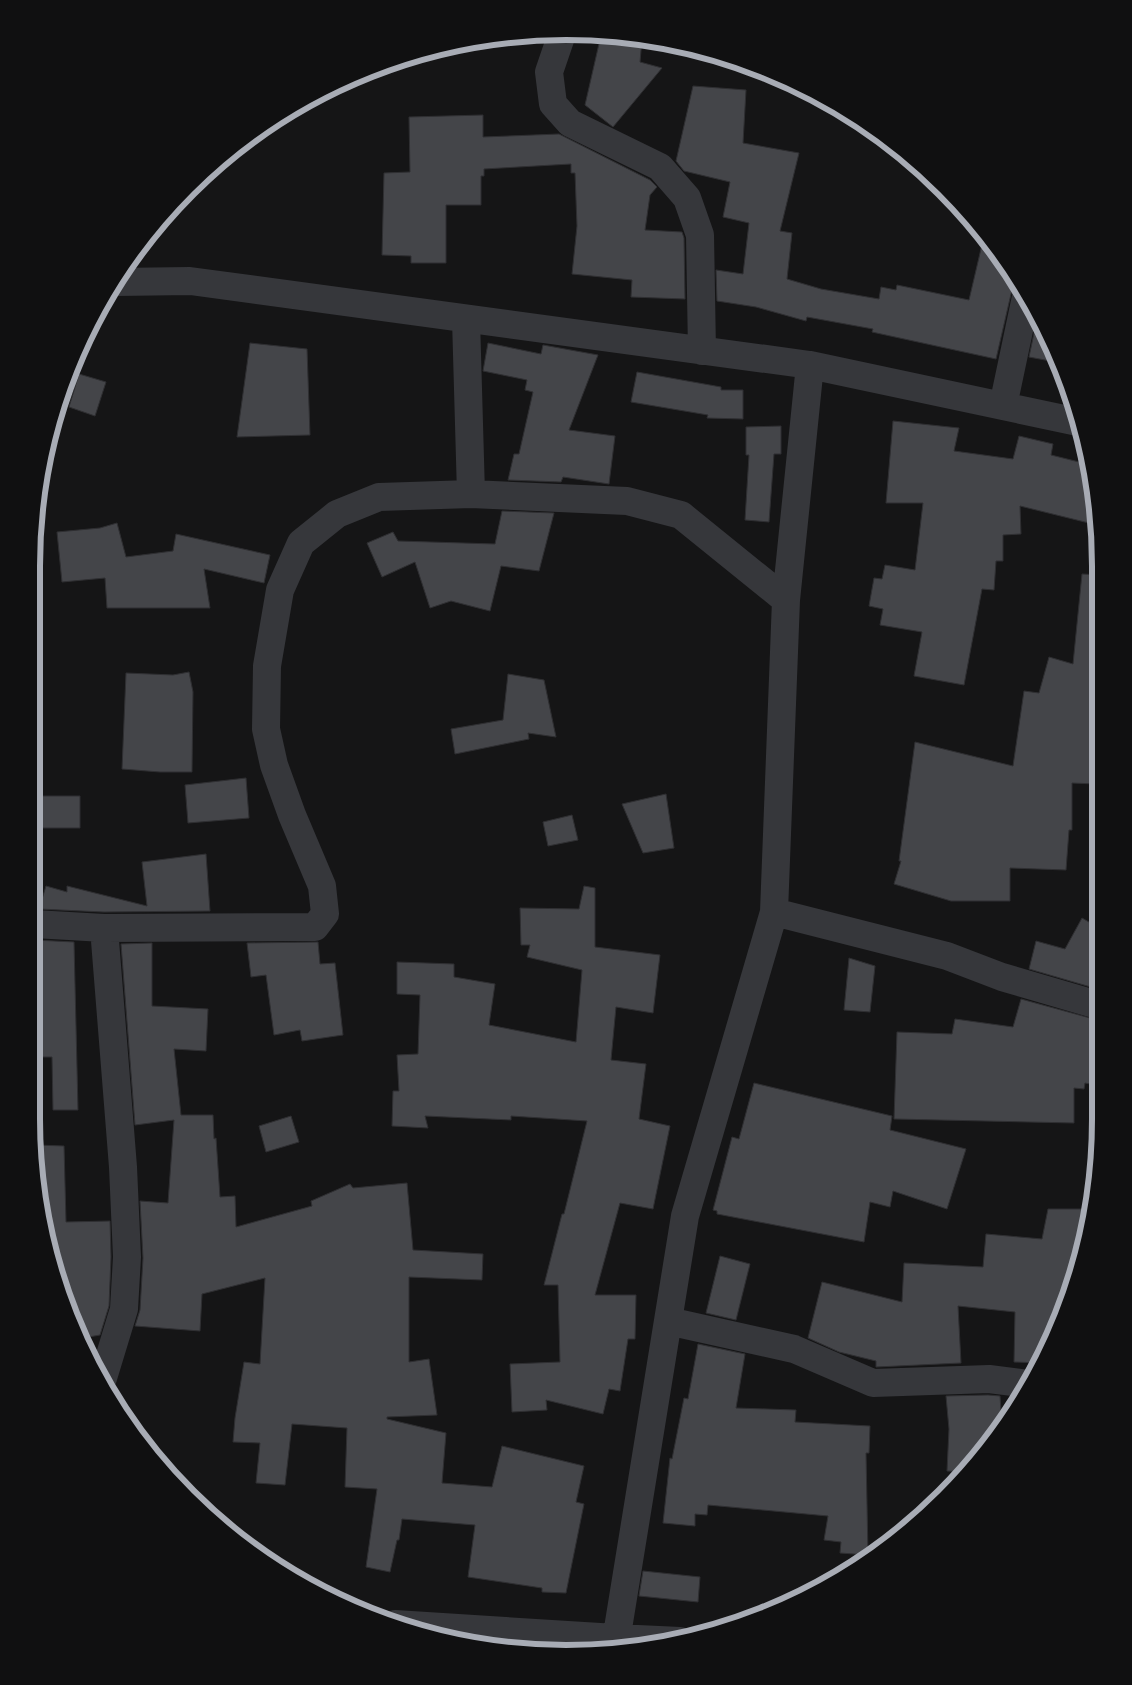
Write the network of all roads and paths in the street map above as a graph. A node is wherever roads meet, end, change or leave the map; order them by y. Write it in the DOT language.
graph roads {
  1 [pos="560,40"];
  2 [pos="124,282"];
  3 [pos="1024,307"];
  4 [pos="466,319"];
  5 [pos="702,351"];
  6 [pos="810,365"];
  7 [pos="1003,406"];
  8 [pos="1071,421"];
  9 [pos="470,494"];
  10 [pos="786,600"];
  11 [pos="774,912"];
  12 [pos="40,924"];
  13 [pos="104,928"];
  14 [pos="1092,1003"];
  15 [pos="668,1321"];
  16 [pos="104,1371"];
  17 [pos="1021,1383"];
  18 [pos="430,1627"];
  19 [pos="612,1643"];
  20 [pos="616,1643"];
  1 -- 5 [label="street"];
  2 -- 4 [label="street"];
  3 -- 7 [label="street"];
  4 -- 5 [label="street"];
  4 -- 9 [label="street"];
  5 -- 6 [label="street"];
  6 -- 7 [label="street"];
  6 -- 10 [label="street"];
  7 -- 8 [label="street"];
  9 -- 10 [label="street"];
  9 -- 13 [label="street"];
  10 -- 11 [label="street"];
  11 -- 14 [label="street"];
  11 -- 15 [label="street"];
  12 -- 13 [label="street"];
  13 -- 16 [label="street"];
  15 -- 17 [label="street"];
  15 -- 20 [label="street"];
  18 -- 19 [label="street"];
}
